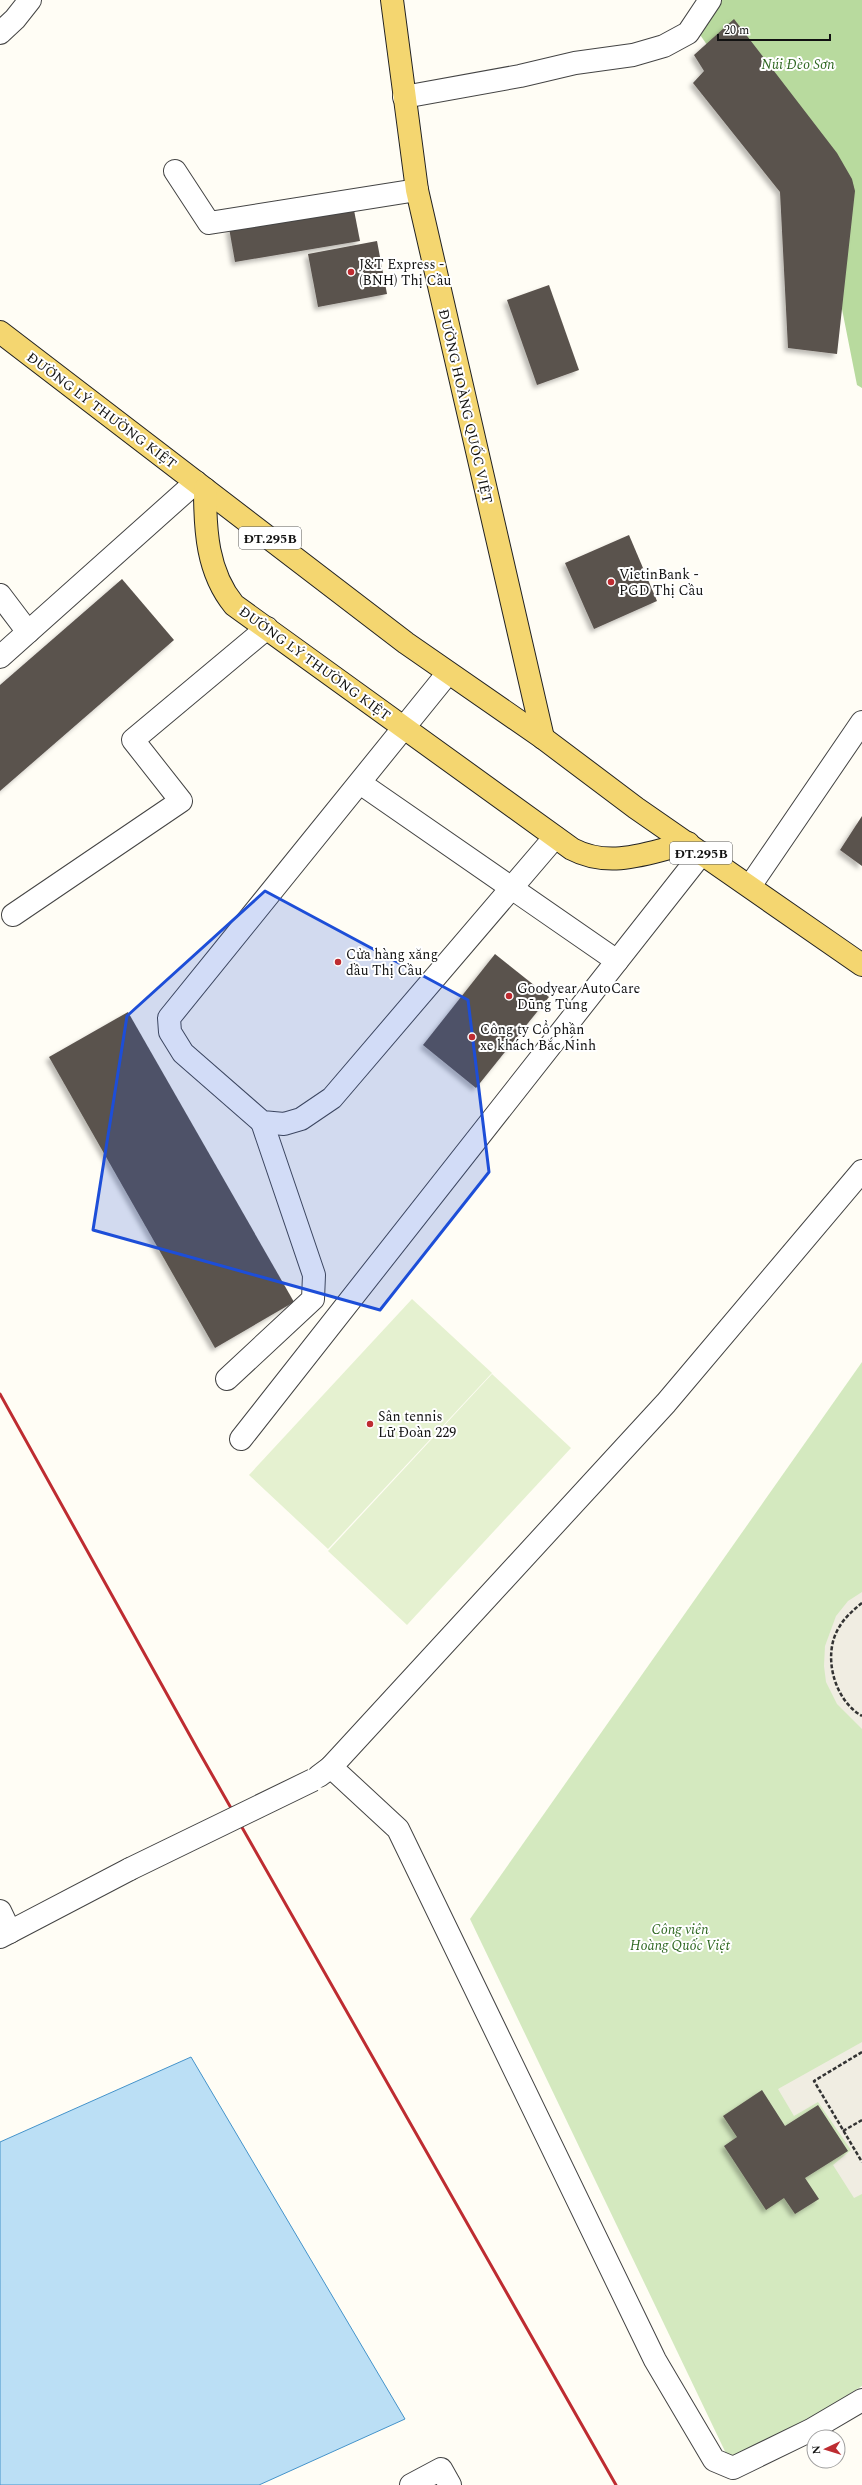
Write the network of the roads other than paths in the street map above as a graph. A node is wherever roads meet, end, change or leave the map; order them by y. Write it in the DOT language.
graph roads {
  1 [pos="30,0"];
  2 [pos="392,0"];
  3 [pos="710,0"];
  4 [pos="0,32"];
  5 [pos="404,97"];
  6 [pos="175,170"];
  7 [pos="417,190"];
  8 [pos="0,332"];
  9 [pos="200,485"];
  10 [pos="0,595"];
  11 [pos="267,628"];
  12 [pos="28,632"];
  13 [pos="0,657"];
  14 [pos="448,673"];
  15 [pos="862,722"];
  16 [pos="404,728"];
  17 [pos="543,738"];
  18 [pos="360,783"];
  19 [pos="555,837"];
  20 [pos="695,848"];
  21 [pos="750,886"];
  22 [pos="511,888"];
  23 [pos="13,915"];
  24 [pos="618,961"];
  25 [pos="862,965"];
  26 [pos="262,1122"];
  27 [pos="862,1171"];
  28 [pos="227,1379"];
  29 [pos="241,1439"];
  30 [pos="331,1767"];
  31 [pos="0,1911"];
  32 [pos="5,1934"];
  33 [pos="862,2400"];
  34 [pos="411,2485"];
  35 [pos="450,2485"];
  1 -- 4 [label="street"];
  2 -- 5 [label="main road, ĐƯỜNG HOÀNG QUỐC VIỆT"];
  3 -- 5 [label="street"];
  5 -- 7 [label="main road, ĐƯỜNG HOÀNG QUỐC VIỆT"];
  6 -- 7 [label="street"];
  7 -- 17 [label="main road, ĐƯỜNG HOÀNG QUỐC VIỆT"];
  8 -- 9 [label="main road, ĐƯỜNG LÝ THƯỜNG KIỆT / ĐT.295B"];
  9 -- 11 [label="main road, ĐƯỜNG LÝ THƯỜNG KIỆT / ĐT.295B"];
  9 -- 12 [label="street"];
  9 -- 14 [label="main road, ĐƯỜNG LÝ THƯỜNG KIỆT / ĐT.295B"];
  10 -- 12 [label="street"];
  11 -- 16 [label="main road, ĐƯỜNG LÝ THƯỜNG KIỆT / ĐT.295B"];
  11 -- 23 [label="street"];
  12 -- 13 [label="street"];
  14 -- 16 [label="street"];
  14 -- 17 [label="main road, ĐƯỜNG LÝ THƯỜNG KIỆT / ĐT.295B"];
  15 -- 21 [label="street"];
  16 -- 18 [label="street"];
  16 -- 19 [label="main road, ĐƯỜNG LÝ THƯỜNG KIỆT / ĐT.295B"];
  17 -- 20 [label="main road, ĐT.295B"];
  18 -- 22 [label="street"];
  18 -- 26 [label="street"];
  19 -- 20 [label="main road, ĐT.295B"];
  19 -- 22 [label="street"];
  20 -- 21 [label="main road, ĐT.295B"];
  20 -- 24 [label="street"];
  21 -- 25 [label="main road, ĐT.295B"];
  22 -- 24 [label="street"];
  22 -- 26 [label="street"];
  24 -- 29 [label="street"];
  26 -- 28 [label="street"];
  27 -- 30 [label="street"];
  30 -- 32 [label="street, bridge"];
  30 -- 33 [label="street"];
  31 -- 32 [label="street"];
  34 -- 35 [label="street"];
}
